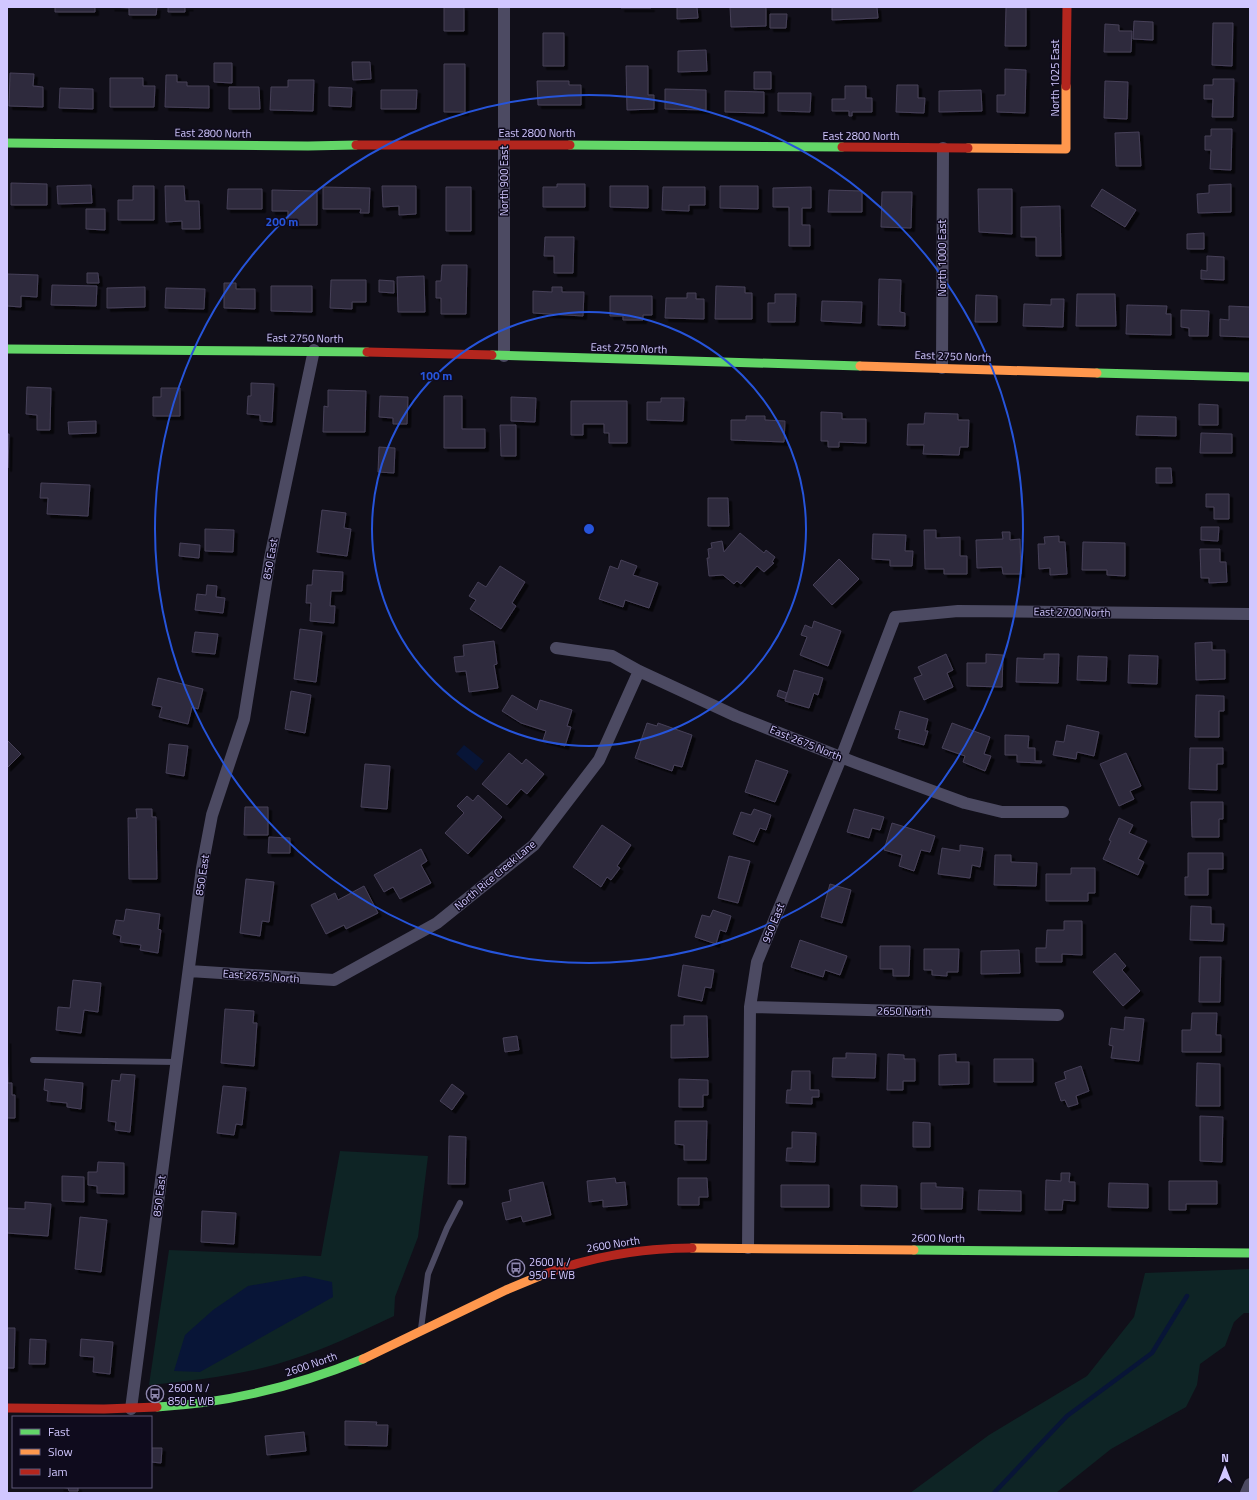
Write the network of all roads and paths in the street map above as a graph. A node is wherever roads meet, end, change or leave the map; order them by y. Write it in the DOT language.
graph roads {
  1 [pos="504,7"];
  2 [pos="1068,7"];
  3 [pos="7,143"];
  4 [pos="504,145"];
  5 [pos="943,148"];
  6 [pos="1066,149"];
  7 [pos="7,349"];
  8 [pos="314,350"];
  9 [pos="504,356"];
  10 [pos="942,368"];
  11 [pos="1250,377"];
  12 [pos="1250,614"];
  13 [pos="895,617"];
  14 [pos="556,648"];
  15 [pos="639,671"];
  16 [pos="841,758"];
  17 [pos="1063,812"];
  18 [pos="189,972"];
  19 [pos="334,980"];
  20 [pos="750,1007"];
  21 [pos="1058,1015"];
  22 [pos="34,1060"];
  23 [pos="177,1062"];
  24 [pos="460,1204"];
  25 [pos="748,1248"];
  26 [pos="1250,1253"];
  27 [pos="421,1331"];
  28 [pos="7,1408"];
  29 [pos="131,1409"];
  30 [pos="1250,1484"];
  31 [pos="1246,1493"];
  1 -- 4 [label="street, North 900 East"];
  2 -- 6 [label="street, North 1025 East"];
  3 -- 4 [label="street, East 2800 North"];
  4 -- 5 [label="street, East 2800 North"];
  4 -- 9 [label="street, North 900 East"];
  5 -- 6 [label="street, East 2800 North"];
  5 -- 10 [label="street, North 1000 East"];
  7 -- 8 [label="street, East 2750 North"];
  8 -- 9 [label="street, East 2750 North"];
  8 -- 18 [label="street, 850 East"];
  9 -- 10 [label="street, East 2750 North"];
  10 -- 11 [label="street, East 2750 North"];
  12 -- 13 [label="street, East 2700 North"];
  13 -- 16 [label="street, 950 East"];
  14 -- 15 [label="street, East 2675 North"];
  15 -- 16 [label="street, East 2675 North"];
  15 -- 19 [label="street, North Rice Creek Lane"];
  16 -- 17 [label="street, East 2675 North"];
  16 -- 20 [label="street, 950 East"];
  18 -- 19 [label="street, East 2675 North"];
  18 -- 23 [label="street, 850 East"];
  20 -- 21 [label="street, 2650 North"];
  20 -- 25 [label="street, 950 East"];
  22 -- 23 [label="lane"];
  23 -- 29 [label="street, 850 East"];
  24 -- 27 [label="lane"];
  25 -- 26 [label="street, 2600 North"];
  25 -- 27 [label="street, 2600 North"];
  27 -- 29 [label="street, 2600 North"];
  28 -- 29 [label="street, 2600 North"];
  30 -- 31 [label="street"];
}
